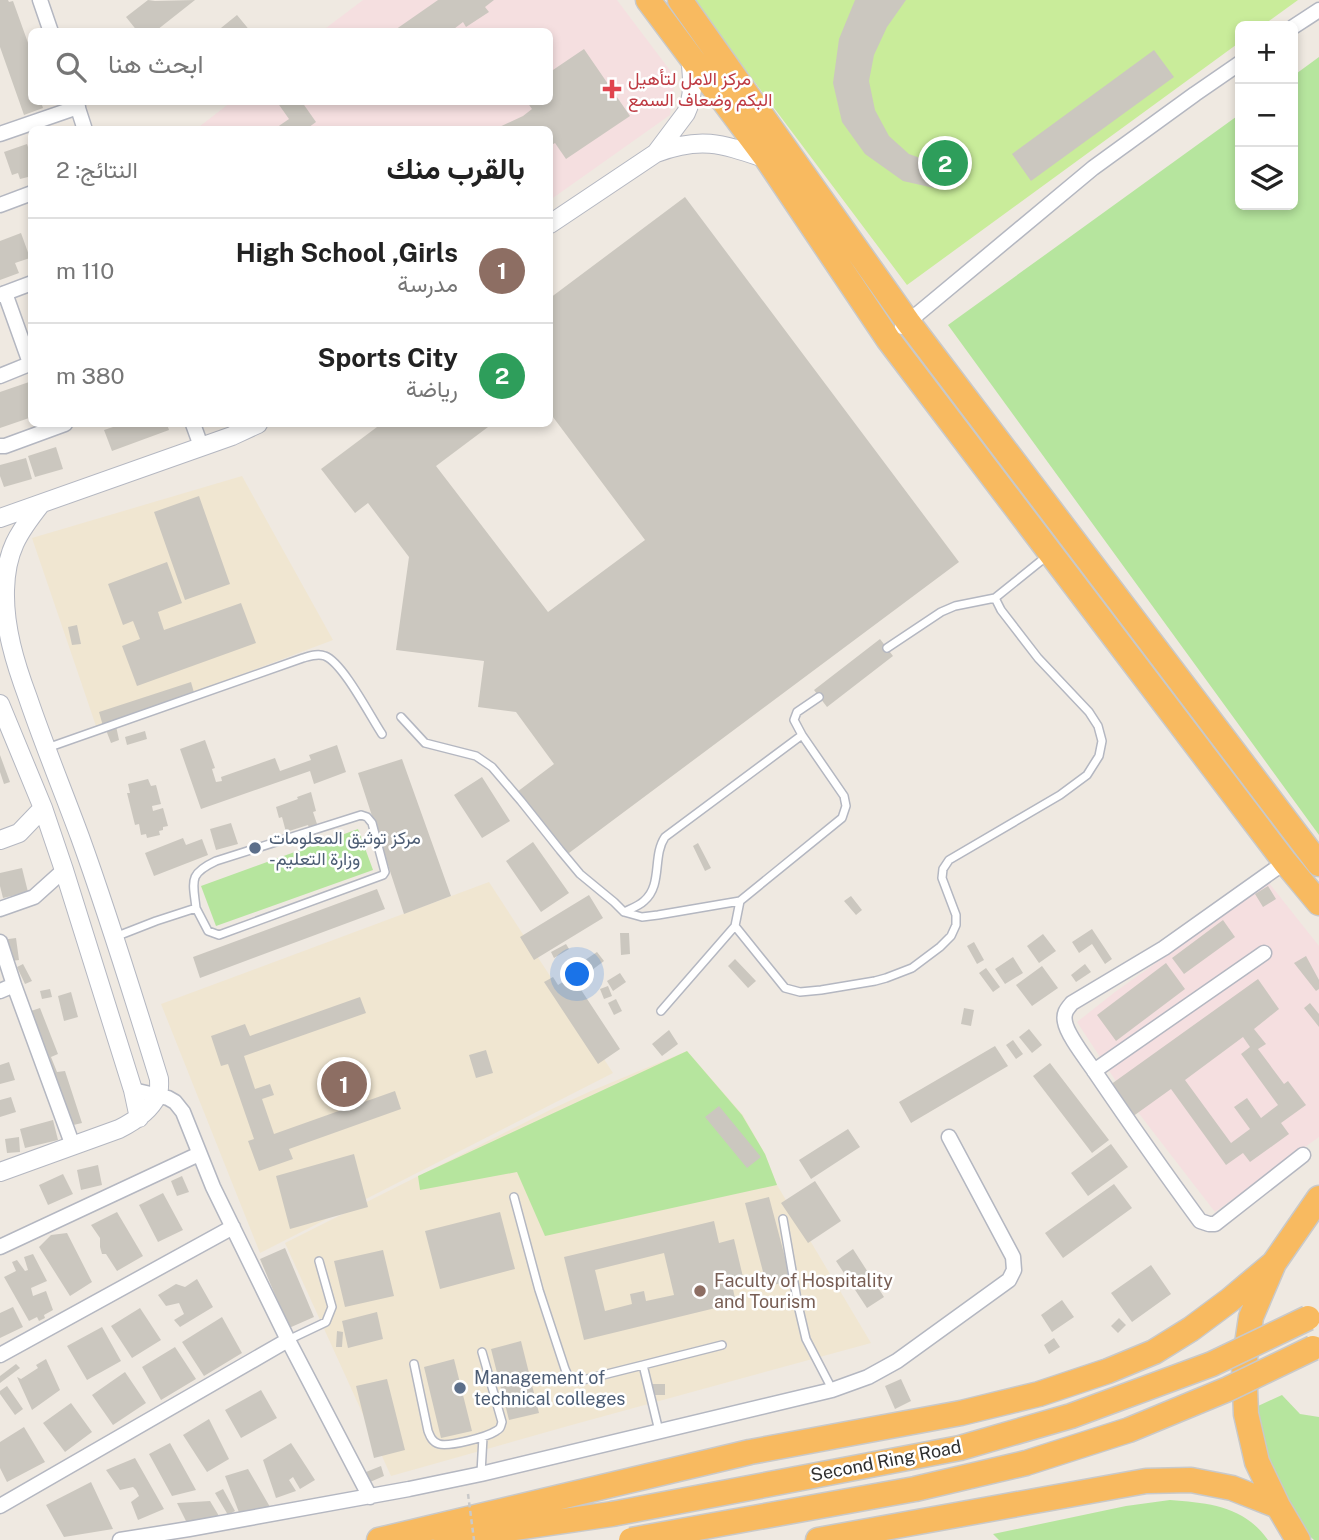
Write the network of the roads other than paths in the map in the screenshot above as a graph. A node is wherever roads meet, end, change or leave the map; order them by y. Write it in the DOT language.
graph roads {
  1 [pos="40,0"];
  2 [pos="648,0"];
  3 [pos="680,0"];
  4 [pos="1319,10"];
  5 [pos="1298,24"];
  6 [pos="50,28"];
  7 [pos="690,54"];
  8 [pos="1235,66"];
  9 [pos="74,105"];
  10 [pos="77,105"];
  11 [pos="84,126"];
  12 [pos="0,134"];
  13 [pos="656,153"];
  14 [pos="767,159"];
  15 [pos="28,194"];
  16 [pos="0,205"];
  17 [pos="553,222"];
  18 [pos="28,285"];
  19 [pos="3,294"];
  20 [pos="908,322"];
  21 [pos="888,339"];
  22 [pos="28,356"];
  23 [pos="28,364"];
  24 [pos="0,376"];
  25 [pos="57,427"];
  26 [pos="194,427"];
  27 [pos="252,427"];
  28 [pos="0,446"];
  29 [pos="201,446"];
  30 [pos="41,504"];
  31 [pos="0,518"];
  32 [pos="1051,553"];
  33 [pos="995,598"];
  34 [pos="3,606"];
  35 [pos="887,648"];
  36 [pos="819,697"];
  37 [pos="0,704"];
  38 [pos="401,717"];
  39 [pos="382,734"];
  40 [pos="802,735"];
  41 [pos="46,748"];
  42 [pos="43,808"];
  43 [pos="0,840"];
  44 [pos="1284,862"];
  45 [pos="1319,864"];
  46 [pos="64,870"];
  47 [pos="740,901"];
  48 [pos="1319,903"];
  49 [pos="196,908"];
  50 [pos="0,909"];
  51 [pos="624,912"];
  52 [pos="735,926"];
  53 [pos="114,937"];
  54 [pos="0,942"];
  55 [pos="1264,953"];
  56 [pos="7,988"];
  57 [pos="661,1011"];
  58 [pos="1094,1070"];
  59 [pos="133,1090"];
  60 [pos="158,1096"];
  61 [pos="139,1118"];
  62 [pos="950,1137"];
  63 [pos="74,1146"];
  64 [pos="199,1154"];
  65 [pos="1303,1155"];
  66 [pos="0,1172"];
  67 [pos="514,1197"];
  68 [pos="1319,1198"];
  69 [pos="783,1219"];
  70 [pos="233,1227"];
  71 [pos="0,1247"];
  72 [pos="319,1261"];
  73 [pos="1273,1263"];
  74 [pos="1313,1314"];
  75 [pos="288,1340"];
  76 [pos="722,1345"];
  77 [pos="1316,1346"];
  78 [pos="482,1352"];
  79 [pos="0,1355"];
  80 [pos="414,1364"];
  81 [pos="643,1365"];
  82 [pos="832,1390"];
  83 [pos="659,1432"];
  84 [pos="483,1437"];
  85 [pos="481,1474"];
  86 [pos="370,1497"];
  87 [pos="0,1506"];
  88 [pos="1278,1506"];
  89 [pos="120,1540"];
  90 [pos="379,1540"];
  91 [pos="433,1540"];
  92 [pos="631,1540"];
  93 [pos="818,1540"];
  94 [pos="1298,1540"];
  1 -- 6 [label="street"];
  2 -- 7 [label="highway"];
  3 -- 20 [label="highway"];
  4 -- 5 [label="street"];
  7 -- 13 [label="street"];
  7 -- 14 [label="highway"];
  8 -- 20 [label="street"];
  9 -- 12 [label="street"];
  10 -- 11 [label="street"];
  13 -- 14 [label="street"];
  13 -- 17 [label="street"];
  14 -- 21 [label="highway"];
  15 -- 16 [label="street"];
  18 -- 19 [label="street"];
  19 -- 22 [label="street"];
  20 -- 21 [label="street"];
  20 -- 45 [label="highway"];
  21 -- 32 [label="highway"];
  23 -- 24 [label="street"];
  25 -- 28 [label="street"];
  26 -- 29 [label="street"];
  27 -- 29 [label="street"];
  29 -- 30 [label="street"];
  30 -- 31 [label="street"];
  30 -- 34 [label="street"];
  32 -- 33 [label="lane"];
  32 -- 44 [label="highway"];
  33 -- 35 [label="lane"];
  33 -- 52 [label="lane"];
  34 -- 41 [label="street"];
  36 -- 40 [label="lane"];
  37 -- 42 [label="street"];
  38 -- 51 [label="lane"];
  39 -- 41 [label="lane"];
  40 -- 47 [label="lane"];
  40 -- 51 [label="lane"];
  41 -- 53 [label="street"];
  42 -- 43 [label="street"];
  42 -- 46 [label="street"];
  44 -- 48 [label="highway"];
  44 -- 58 [label="street"];
  46 -- 50 [label="street"];
  46 -- 59 [label="street"];
  47 -- 51 [label="lane"];
  47 -- 52 [label="lane"];
  49 -- 49 [label="lane"];
  49 -- 53 [label="lane"];
  52 -- 57 [label="lane"];
  53 -- 60 [label="street"];
  54 -- 56 [label="street"];
  55 -- 58 [label="street"];
  56 -- 63 [label="street"];
  58 -- 65 [label="street"];
  59 -- 60 [label="street"];
  59 -- 61 [label="street"];
  60 -- 61 [label="street"];
  60 -- 64 [label="street"];
  61 -- 63 [label="street"];
  62 -- 82 [label="street"];
  63 -- 66 [label="street"];
  64 -- 70 [label="street"];
  64 -- 71 [label="street"];
  67 -- 81 [label="lane"];
  68 -- 73 [label="highway"];
  69 -- 82 [label="lane"];
  70 -- 75 [label="street"];
  70 -- 79 [label="street"];
  72 -- 75 [label="lane"];
  73 -- 88 [label="highway"];
  73 -- 90 [label="highway"];
  74 -- 91 [label="highway, Second Ring Road, bridge"];
  75 -- 86 [label="street"];
  75 -- 87 [label="street"];
  76 -- 81 [label="lane"];
  77 -- 92 [label="highway, bridge"];
  78 -- 84 [label="lane"];
  80 -- 84 [label="lane"];
  81 -- 83 [label="lane"];
  82 -- 83 [label="street"];
  83 -- 85 [label="street"];
  84 -- 85 [label="lane"];
  85 -- 86 [label="street"];
  86 -- 89 [label="street"];
  88 -- 93 [label="highway"];
  88 -- 94 [label="highway"];
}
